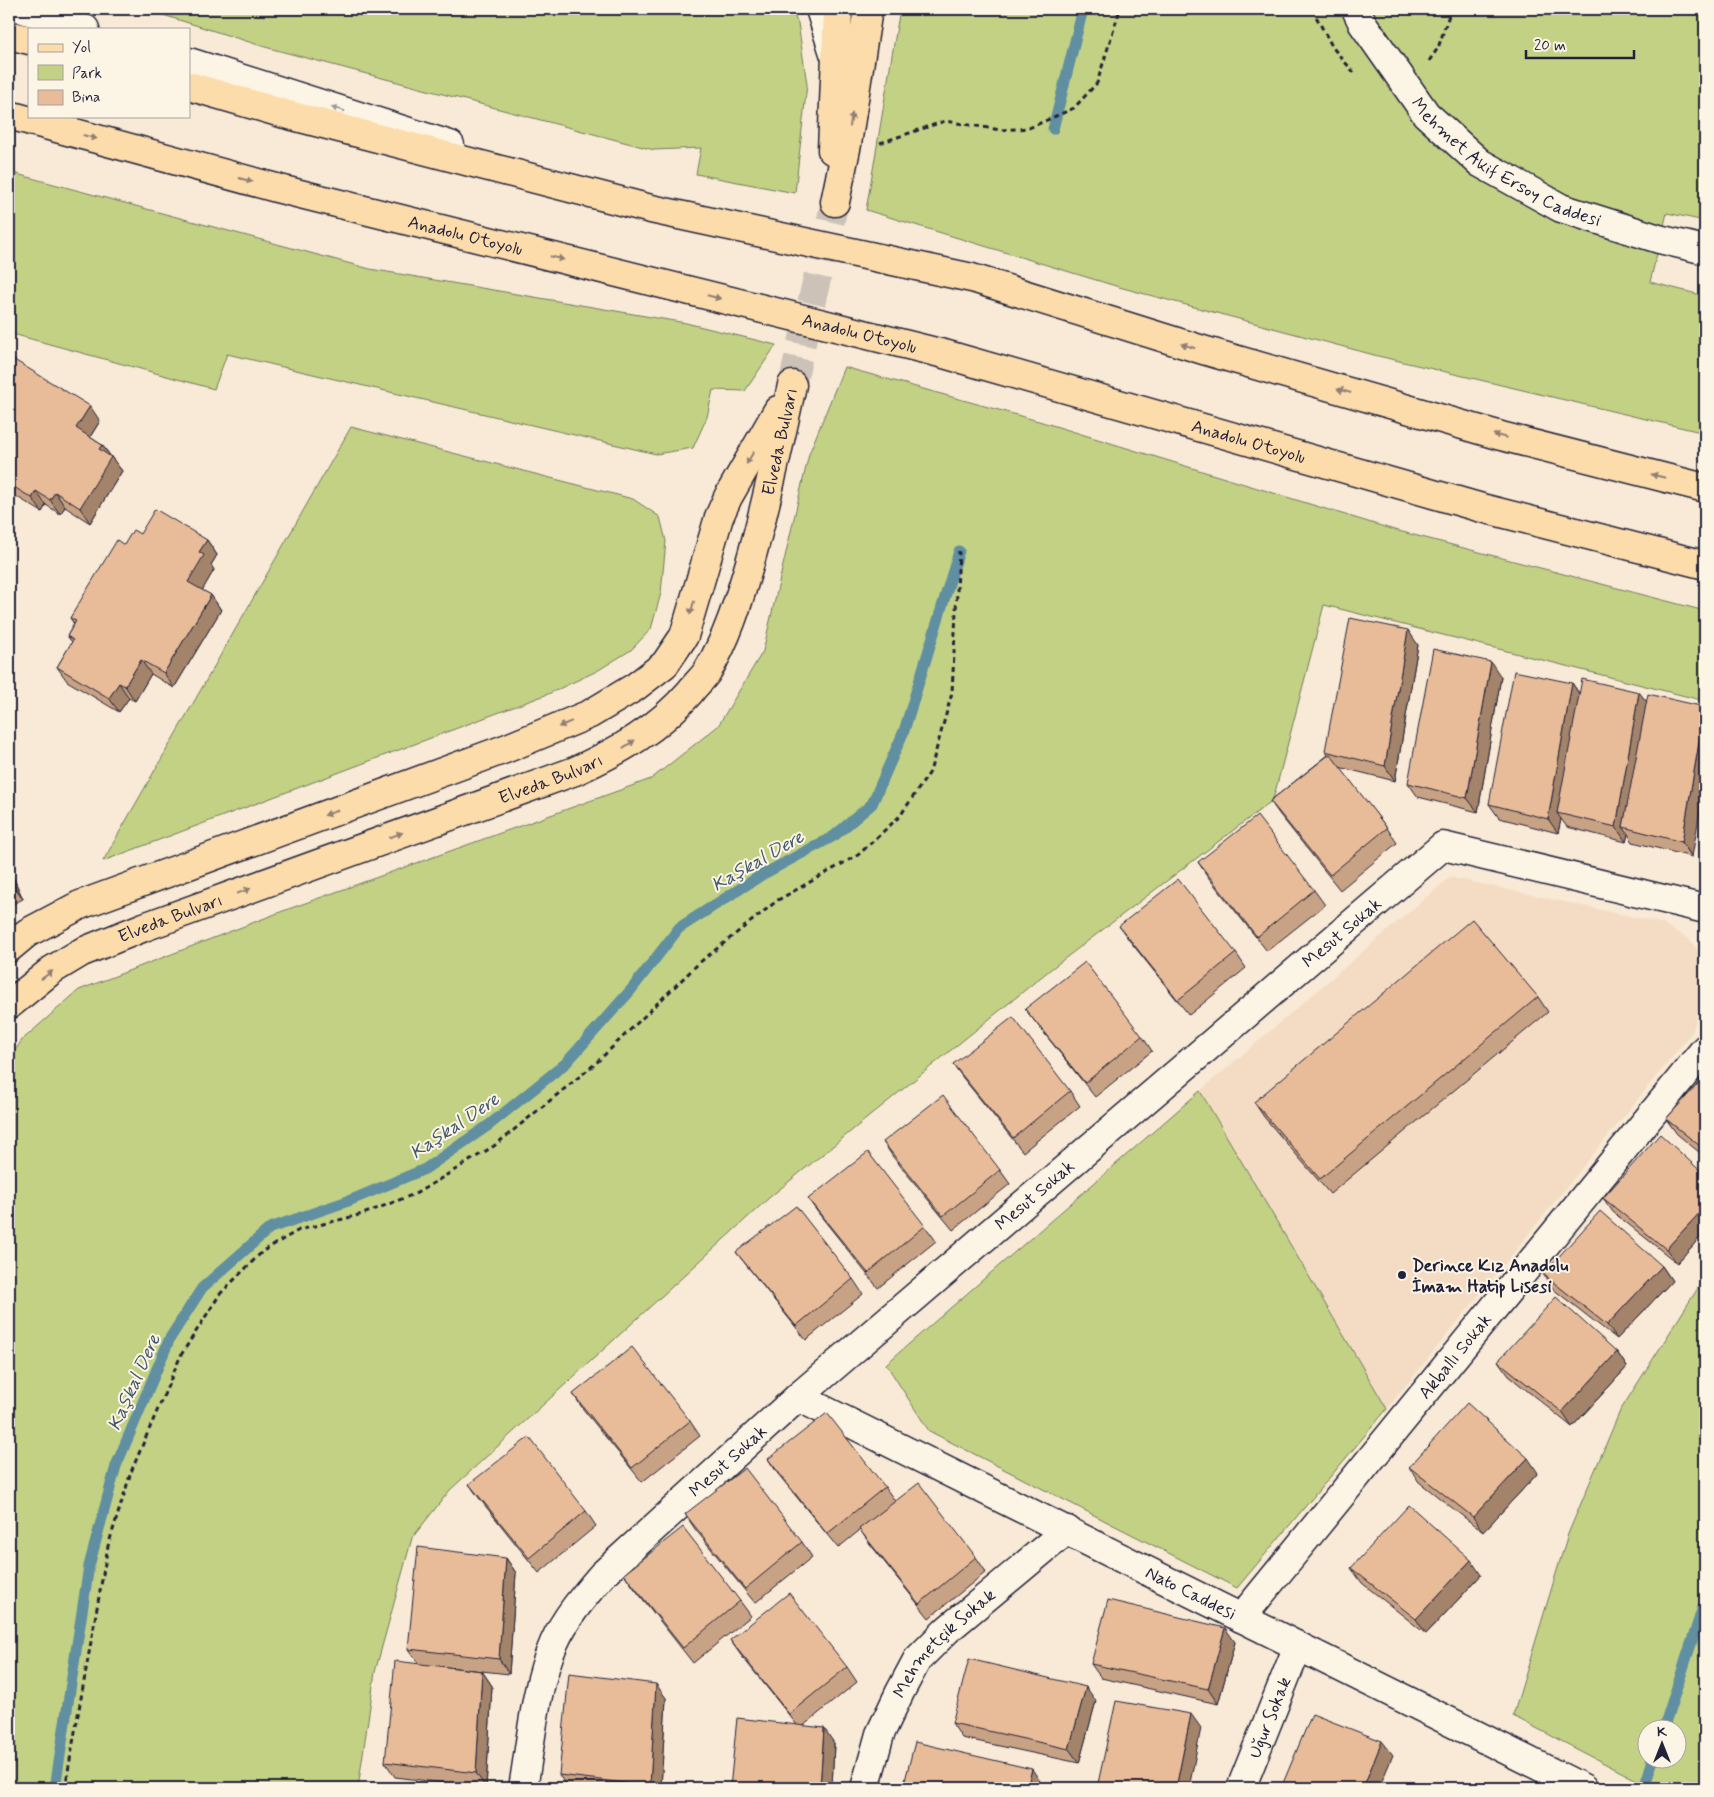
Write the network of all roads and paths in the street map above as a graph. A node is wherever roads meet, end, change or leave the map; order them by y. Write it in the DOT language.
graph roads {
  1 [pos="23,9"];
  2 [pos="820,9"];
  3 [pos="838,9"];
  4 [pos="868,9"];
  5 [pos="1120,9"];
  6 [pos="1356,9"];
  7 [pos="83,28"];
  8 [pos="9,34"];
  9 [pos="28,40"];
  10 [pos="835,57"];
  11 [pos="190,62"];
  12 [pos="190,86"];
  13 [pos="9,115"];
  14 [pos="845,153"];
  15 [pos="652,209"];
  16 [pos="1705,250"];
  17 [pos="1705,488"];
  18 [pos="959,551"];
  19 [pos="1705,565"];
  20 [pos="1705,909"];
  21 [pos="9,948"];
  22 [pos="9,1005"];
  23 [pos="1705,1049"];
  24 [pos="798,1397"];
  25 [pos="1067,1530"];
  26 [pos="1241,1618"];
  27 [pos="1298,1646"];
  28 [pos="66,1788"];
  29 [pos="523,1788"];
  30 [pos="865,1788"];
  31 [pos="1241,1788"];
  32 [pos="1583,1788"];
  1 -- 7 [label="street"];
  2 -- 10 [label="street"];
  3 -- 10 [label="main road"];
  14 -- 4 [label="main road, one-way"];
  5 -- 14 [label="path"];
  6 -- 16 [label="street, Mehmet Akif Ersoy Caddesi"];
  8 -- 9 [label="main road"];
  10 -- 14 [label="main road"];
  15 -- 11 [label="street, one-way"];
  12 -- 15 [label="main road"];
  13 -- 19 [label="main road, Anadolu Otoyolu, one-way"];
  17 -- 15 [label="main road, one-way"];
  18 -- 28 [label="path"];
  20 -- 24 [label="street, Mesut Sokak"];
  22 -- 21 [label="main road, Elveda Bulvarı, one-way"];
  23 -- 26 [label="street, Akballı Sokak"];
  24 -- 25 [label="street, Nato Caddesi"];
  24 -- 29 [label="street, Mesut Sokak"];
  25 -- 26 [label="street, Nato Caddesi"];
  25 -- 30 [label="street, Mehmetçik Sokak"];
  26 -- 27 [label="street, Nato Caddesi"];
  27 -- 31 [label="street, Uğur Sokak"];
  27 -- 32 [label="street, Nato Caddesi"];
}
